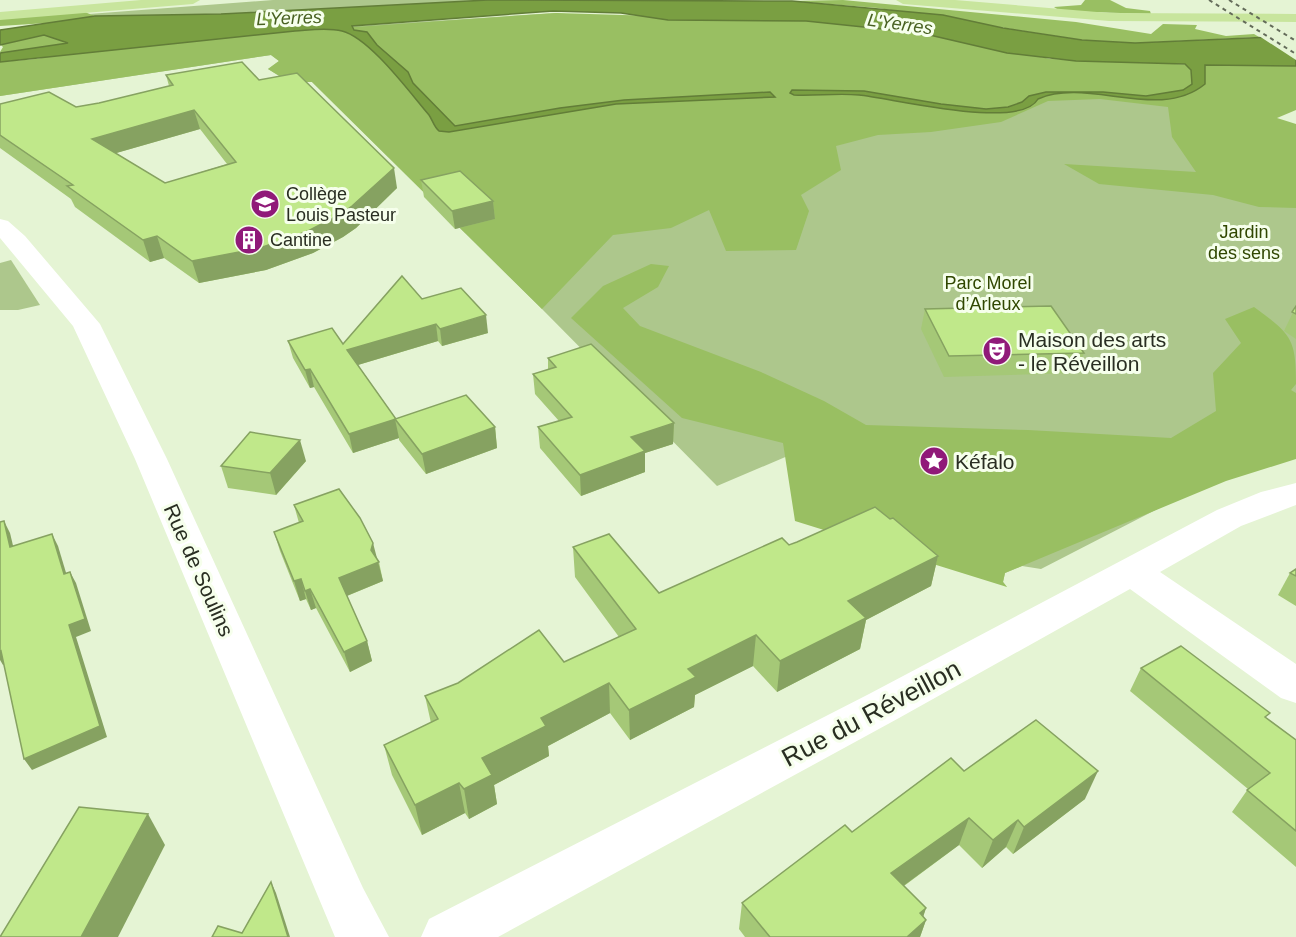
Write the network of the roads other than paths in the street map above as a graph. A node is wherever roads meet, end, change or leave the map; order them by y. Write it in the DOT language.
graph roads {
  1 [pos="193,0"];
  2 [pos="903,0"];
  3 [pos="0,17"];
  4 [pos="1296,18"];
  5 [pos="0,226"];
  6 [pos="1296,494"];
  7 [pos="1131,571"];
  8 [pos="1296,686"];
  9 [pos="363,937"];
  10 [pos="447,937"];
  1 -- 3 [label="main road"];
  2 -- 4 [label="main road"];
  5 -- 9 [label="street, Rue de Soulins"];
  6 -- 7 [label="street, Rue du Réveillon"];
  7 -- 8 [label="street"];
  7 -- 10 [label="street, Rue du Réveillon"];
}
